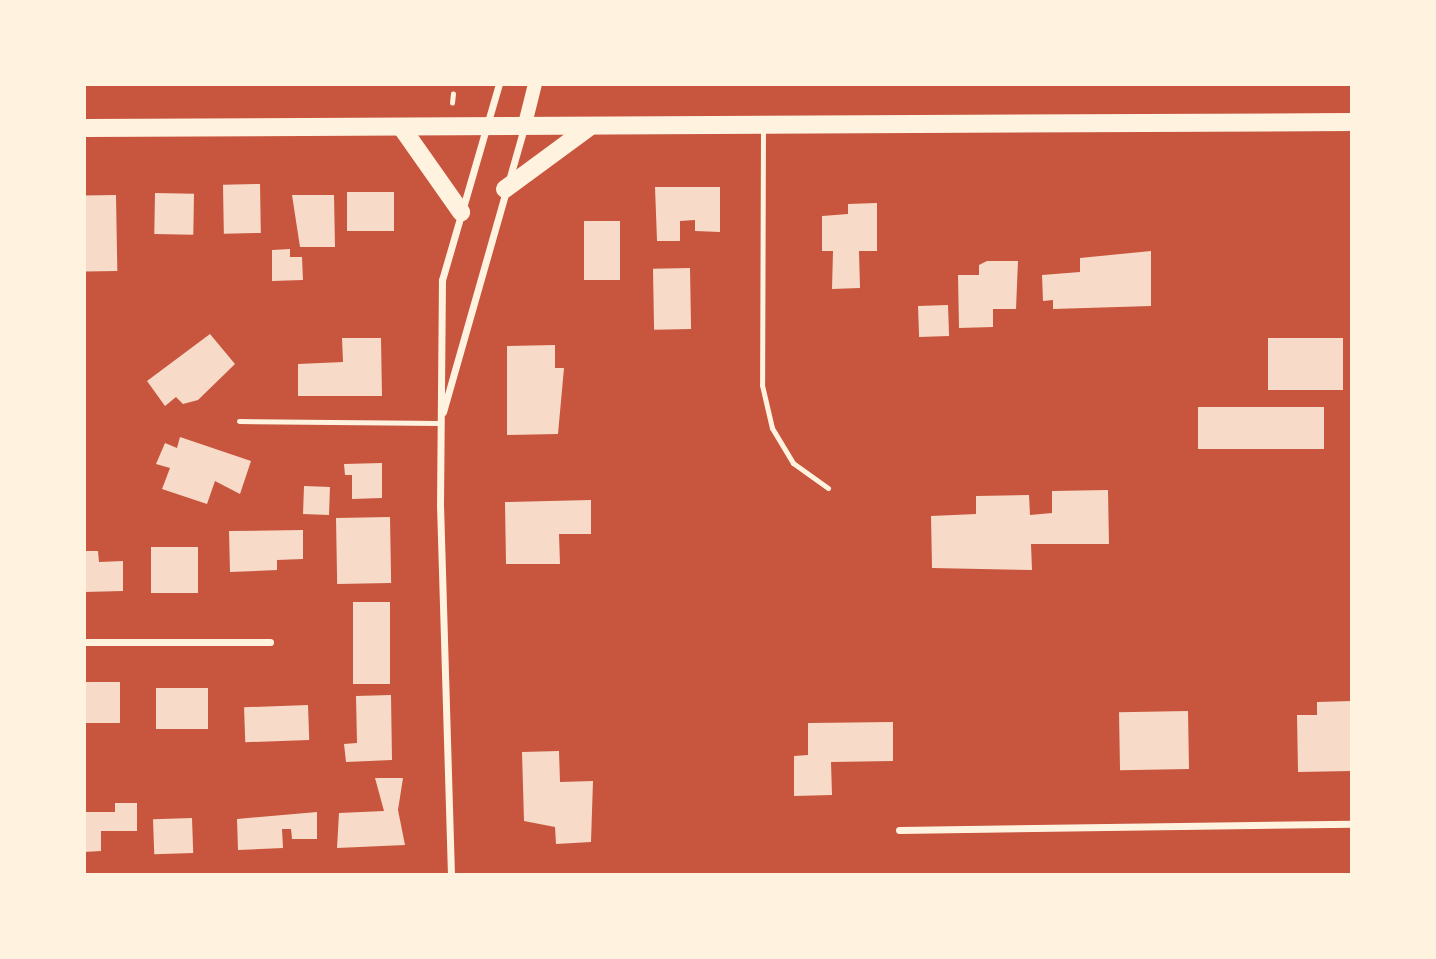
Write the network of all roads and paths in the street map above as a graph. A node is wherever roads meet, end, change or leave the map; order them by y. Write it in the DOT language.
graph roads {
  1 [pos="499,84"];
  2 [pos="536,84"];
  3 [pos="453,94"];
  4 [pos="452,103"];
  5 [pos="1352,122"];
  6 [pos="84,128"];
  7 [pos="402,128"];
  8 [pos="485,128"];
  9 [pos="524,128"];
  10 [pos="589,128"];
  11 [pos="763,128"];
  12 [pos="505,189"];
  13 [pos="461,212"];
  14 [pos="239,421"];
  15 [pos="440,423"];
  16 [pos="828,488"];
  17 [pos="84,642"];
  18 [pos="270,642"];
  19 [pos="1352,824"];
  20 [pos="899,830"];
  21 [pos="451,875"];
  1 -- 8 [label="street"];
  2 -- 9 [label="main road"];
  3 -- 4 [label="path"];
  5 -- 11 [label="main road"];
  6 -- 7 [label="main road"];
  7 -- 8 [label="main road"];
  7 -- 13 [label="main road"];
  8 -- 9 [label="main road"];
  8 -- 13 [label="street"];
  9 -- 10 [label="main road"];
  9 -- 12 [label="street"];
  10 -- 11 [label="main road"];
  10 -- 12 [label="main road"];
  11 -- 16 [label="lane"];
  12 -- 15 [label="street"];
  13 -- 15 [label="street"];
  14 -- 15 [label="lane"];
  15 -- 21 [label="street"];
  17 -- 18 [label="street"];
  19 -- 20 [label="street"];
}
